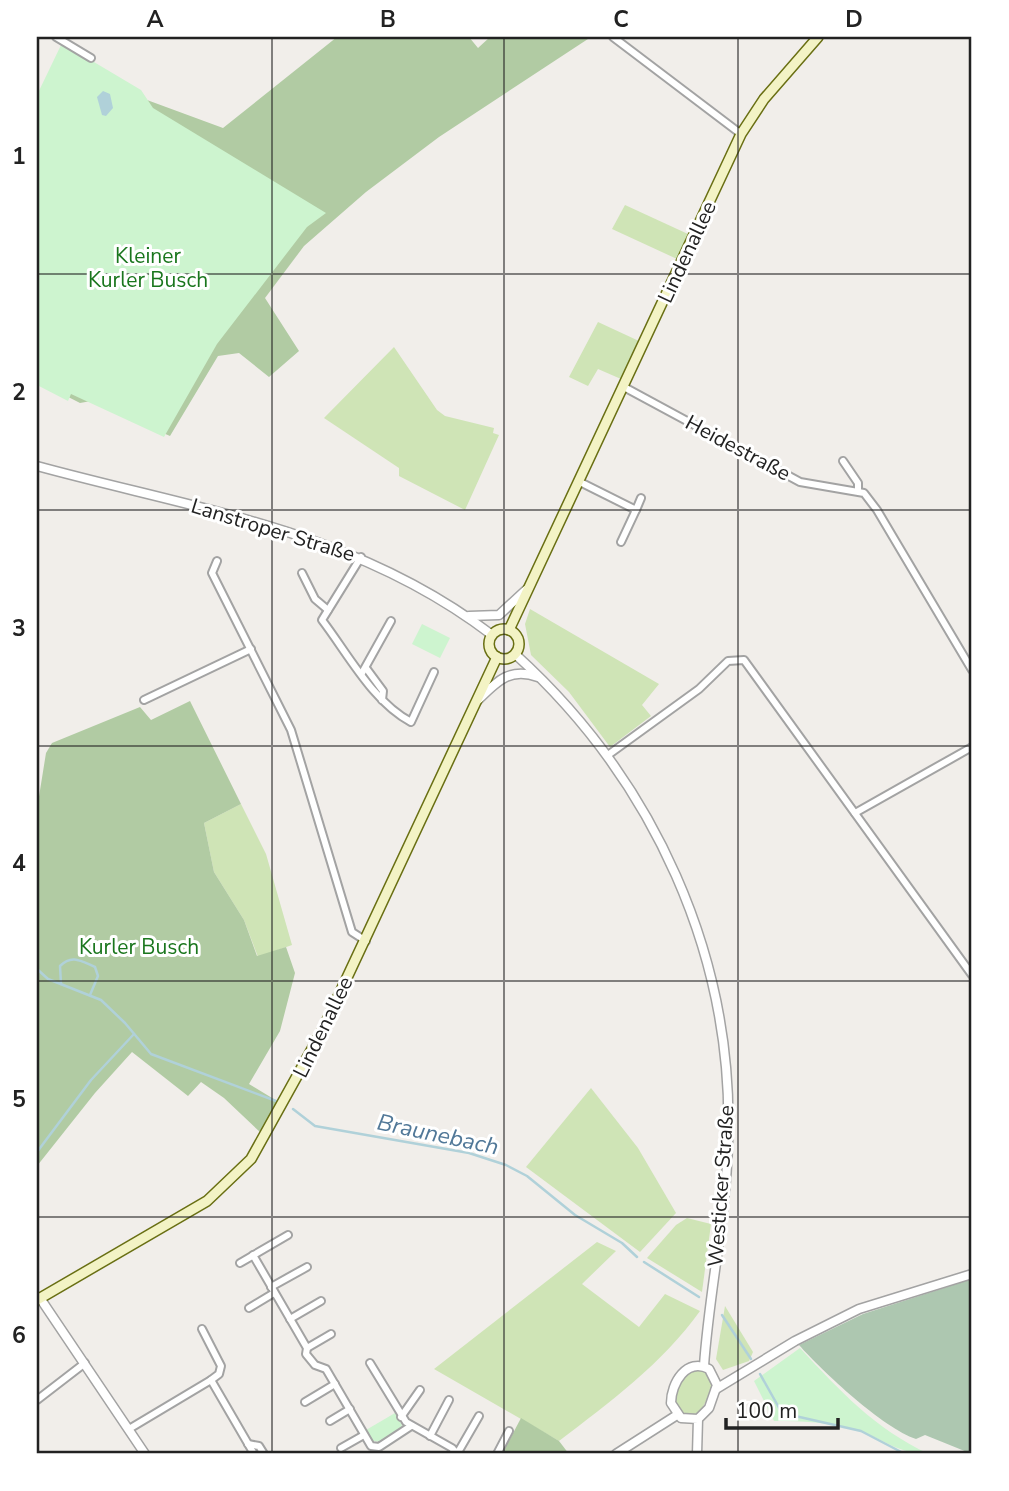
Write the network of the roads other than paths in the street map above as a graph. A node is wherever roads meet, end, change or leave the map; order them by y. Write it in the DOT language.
graph roads {
  1 [pos="58,37"];
  2 [pos="613,37"];
  3 [pos="818,37"];
  4 [pos="91,58"];
  5 [pos="741,134"];
  6 [pos="624,387"];
  7 [pos="843,461"];
  8 [pos="37,466"];
  9 [pos="580,482"];
  10 [pos="858,490"];
  11 [pos="641,498"];
  12 [pos="636,510"];
  13 [pos="621,542"];
  14 [pos="361,557"];
  15 [pos="217,561"];
  16 [pos="302,573"];
  17 [pos="527,589"];
  18 [pos="328,610"];
  19 [pos="466,615"];
  20 [pos="391,621"];
  21 [pos="509,630"];
  22 [pos="492,635"];
  23 [pos="251,649"];
  24 [pos="515,654"];
  25 [pos="497,657"];
  26 [pos="364,670"];
  27 [pos="972,670"];
  28 [pos="434,672"];
  29 [pos="541,678"];
  30 [pos="144,700"];
  31 [pos="477,701"];
  32 [pos="972,747"];
  33 [pos="608,755"];
  34 [pos="855,813"];
  35 [pos="366,941"];
  36 [pos="972,975"];
  37 [pos="288,1235"];
  38 [pos="253,1255"];
  39 [pos="240,1263"];
  40 [pos="307,1267"];
  41 [pos="972,1274"];
  42 [pos="273,1290"];
  43 [pos="38,1299"];
  44 [pos="321,1301"];
  45 [pos="249,1308"];
  46 [pos="290,1319"];
  47 [pos="202,1329"];
  48 [pos="331,1334"];
  49 [pos="307,1348"];
  50 [pos="85,1363"];
  51 [pos="370,1363"];
  52 [pos="704,1366"];
  53 [pos="211,1380"];
  54 [pos="335,1384"];
  55 [pos="716,1389"];
  56 [pos="420,1390"];
  57 [pos="37,1400"];
  58 [pos="449,1400"];
  59 [pos="305,1402"];
  60 [pos="350,1409"];
  61 [pos="677,1415"];
  62 [pos="479,1416"];
  63 [pos="401,1418"];
  64 [pos="698,1419"];
  65 [pos="330,1421"];
  66 [pos="411,1426"];
  67 [pos="129,1429"];
  68 [pos="509,1432"];
  69 [pos="364,1435"];
  70 [pos="430,1436"];
  71 [pos="248,1444"];
  72 [pos="341,1448"];
  73 [pos="145,1454"];
  74 [pos="254,1454"];
  75 [pos="264,1454"];
  76 [pos="497,1454"];
  77 [pos="616,1454"];
  78 [pos="697,1454"];
  1 -- 4 [label="street"];
  2 -- 5 [label="street"];
  3 -- 5 [label="main road, Lindenallee"];
  5 -- 6 [label="main road, Lindenallee"];
  6 -- 9 [label="main road, Lindenallee"];
  6 -- 10 [label="street, Heidestraße"];
  7 -- 10 [label="street"];
  8 -- 14 [label="street, Lanstroper Straße"];
  9 -- 12 [label="street"];
  9 -- 17 [label="main road, Lindenallee"];
  10 -- 27 [label="street"];
  11 -- 12 [label="street"];
  12 -- 13 [label="street"];
  14 -- 18 [label="street"];
  14 -- 19 [label="street, Lanstroper Straße"];
  15 -- 23 [label="street"];
  16 -- 18 [label="street"];
  17 -- 19 [label="street, Lindenallee"];
  17 -- 21 [label="main road, Lindenallee"];
  18 -- 26 [label="street"];
  19 -- 22 [label="street, Lanstroper Straße"];
  20 -- 26 [label="street"];
  21 -- 22 [label="main road"];
  21 -- 24 [label="main road"];
  22 -- 25 [label="main road"];
  23 -- 30 [label="street"];
  23 -- 35 [label="street"];
  24 -- 25 [label="main road"];
  24 -- 29 [label="street, Westicker Straße"];
  25 -- 31 [label="main road, Lindenallee"];
  26 -- 28 [label="street"];
  29 -- 31 [label="street"];
  29 -- 33 [label="street, Westicker Straße"];
  31 -- 35 [label="main road, Lindenallee"];
  32 -- 34 [label="street"];
  33 -- 34 [label="street"];
  33 -- 52 [label="street, Westicker Straße"];
  34 -- 36 [label="street"];
  35 -- 43 [label="main road, Lindenallee"];
  37 -- 38 [label="street"];
  38 -- 39 [label="street"];
  38 -- 42 [label="street"];
  40 -- 42 [label="street"];
  41 -- 55 [label="street"];
  42 -- 45 [label="street"];
  42 -- 46 [label="street"];
  43 -- 50 [label="street"];
  44 -- 46 [label="street"];
  46 -- 49 [label="street"];
  47 -- 53 [label="street"];
  48 -- 49 [label="street"];
  49 -- 54 [label="street"];
  50 -- 57 [label="street"];
  50 -- 67 [label="street"];
  51 -- 63 [label="street"];
  52 -- 55 [label="street"];
  52 -- 61 [label="street"];
  53 -- 67 [label="street"];
  53 -- 71 [label="street"];
  54 -- 59 [label="street"];
  54 -- 60 [label="street"];
  55 -- 64 [label="street"];
  56 -- 63 [label="street"];
  58 -- 70 [label="street"];
  60 -- 65 [label="street"];
  60 -- 69 [label="street"];
  61 -- 64 [label="street"];
  61 -- 77 [label="street"];
  62 -- 70 [label="street"];
  63 -- 66 [label="street"];
  64 -- 78 [label="street"];
  66 -- 69 [label="street"];
  66 -- 70 [label="street"];
  67 -- 73 [label="street"];
  68 -- 76 [label="street"];
  69 -- 72 [label="street"];
  71 -- 74 [label="street"];
  71 -- 75 [label="street"];
}
